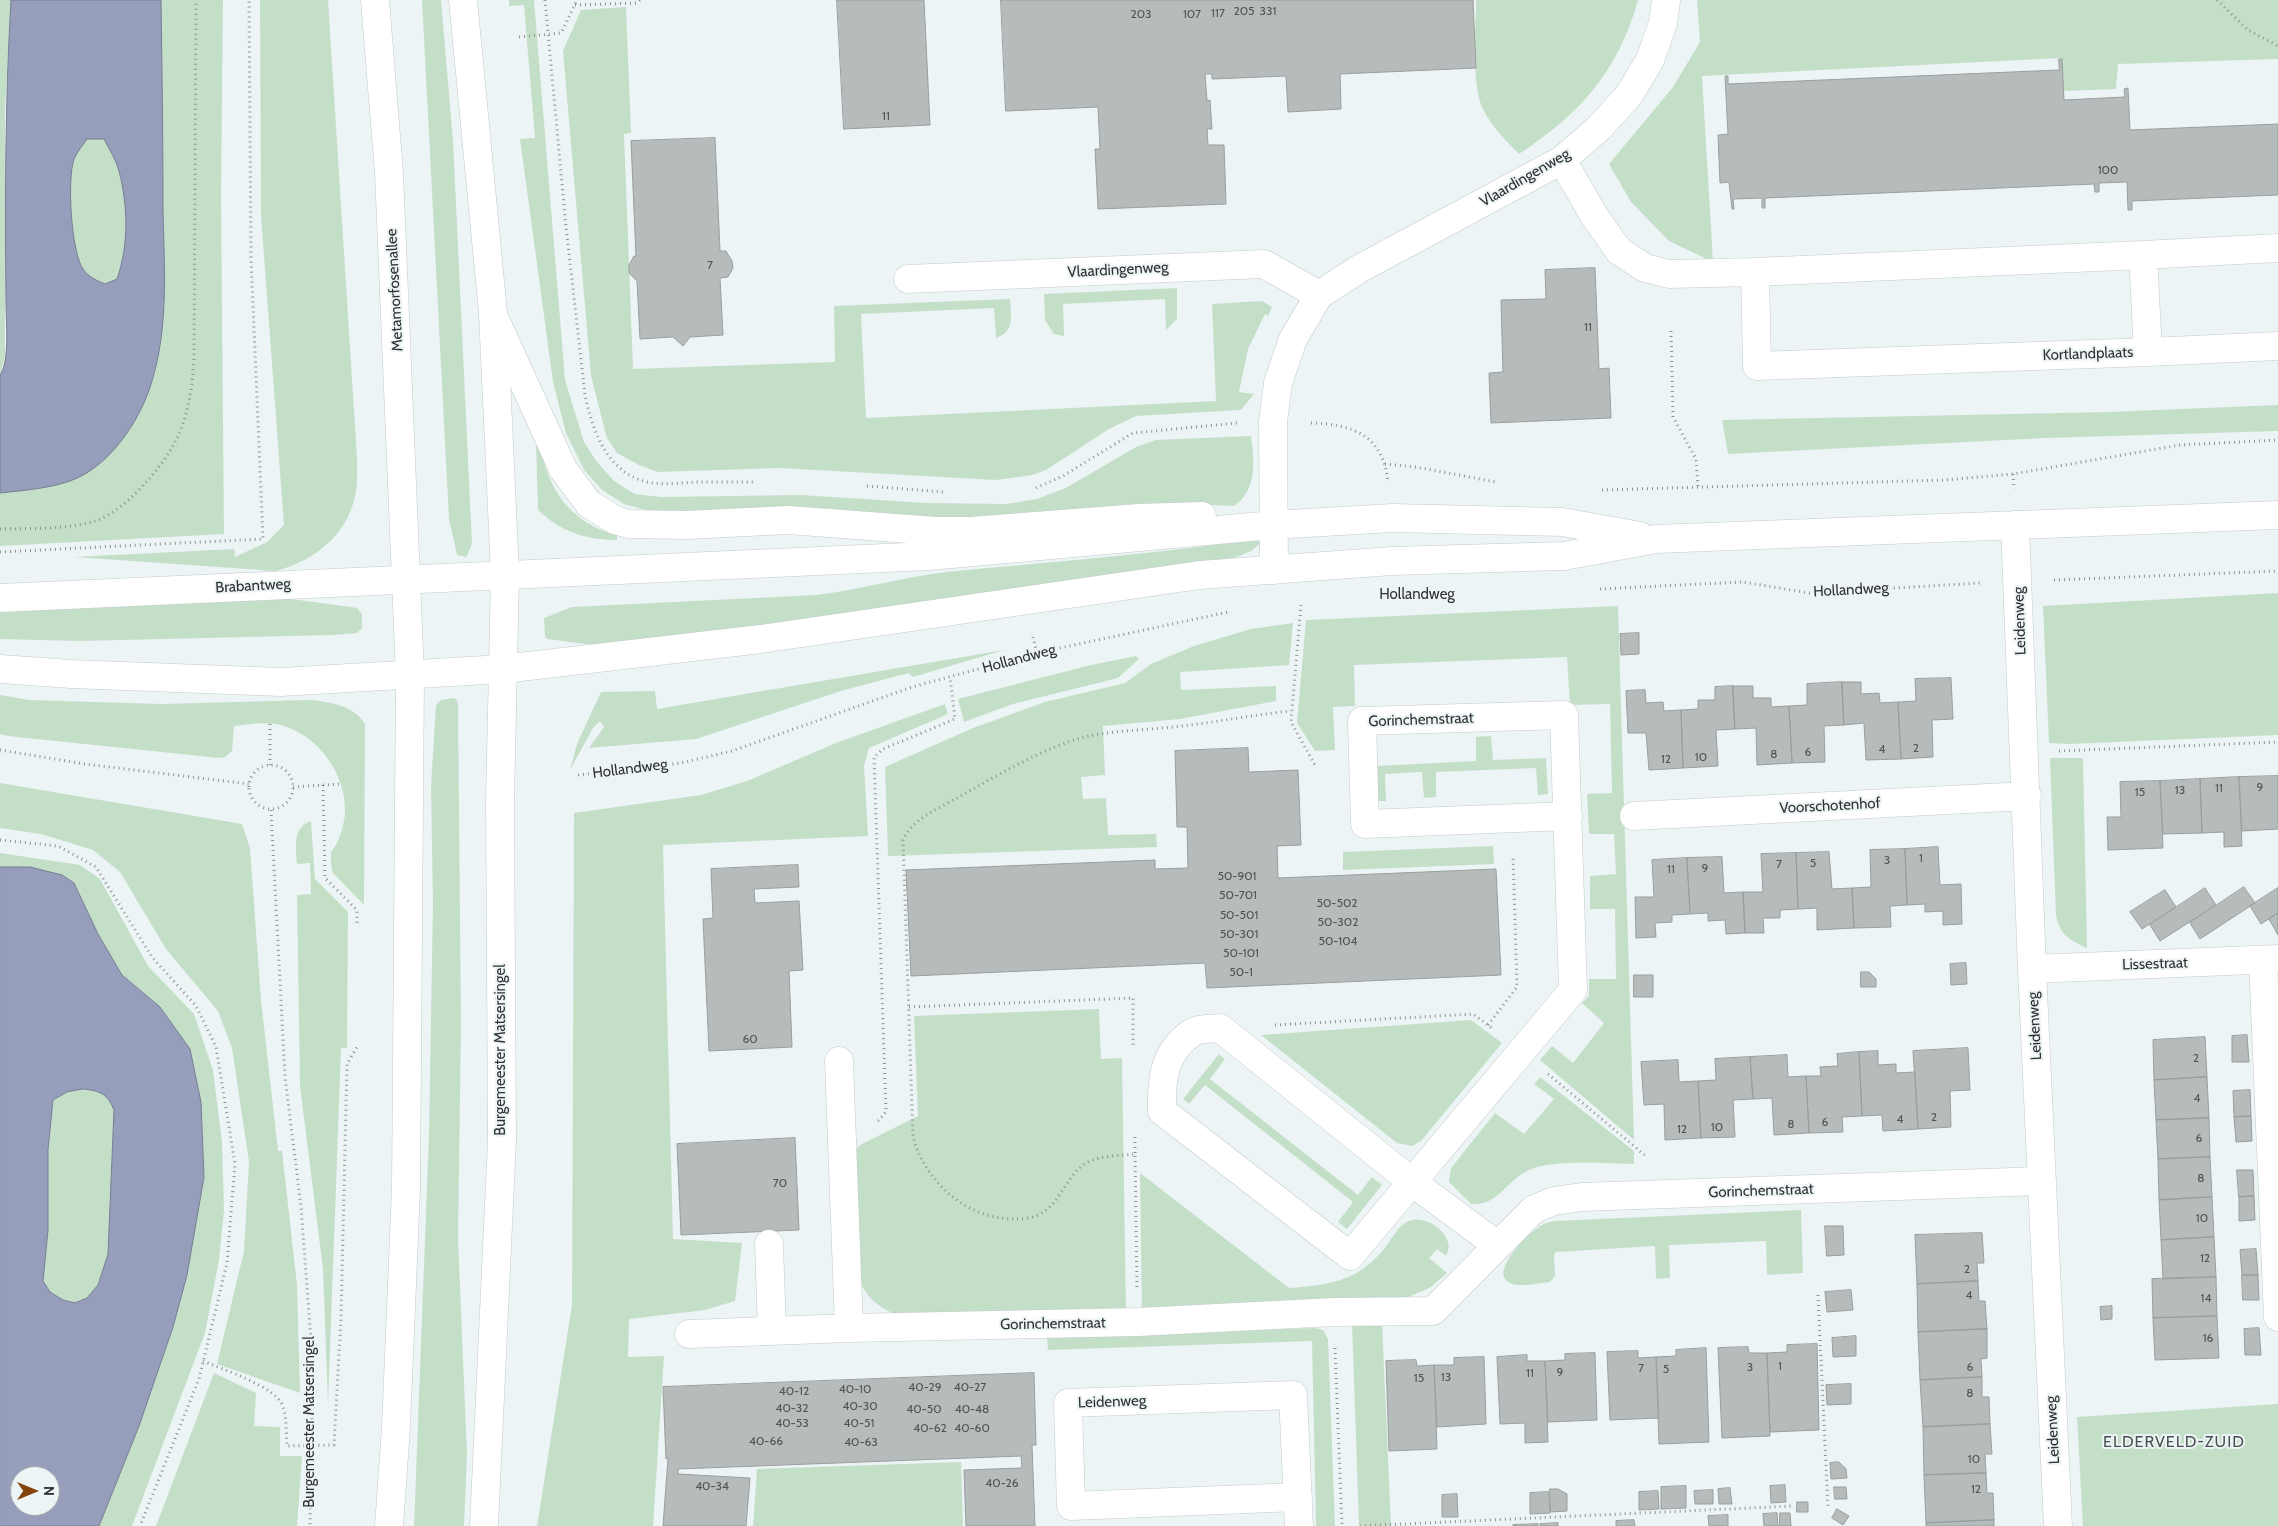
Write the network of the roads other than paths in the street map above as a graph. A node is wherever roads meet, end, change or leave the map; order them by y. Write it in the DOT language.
graph roads {
  1 [pos="375,0"];
  2 [pos="463,0"];
  3 [pos="1666,0"];
  4 [pos="1562,160"];
  5 [pos="2278,248"];
  6 [pos="2143,255"];
  7 [pos="1755,272"];
  8 [pos="908,279"];
  9 [pos="1319,295"];
  10 [pos="493,313"];
  11 [pos="2278,346"];
  12 [pos="2148,352"];
  13 [pos="2278,515"];
  14 [pos="1273,526"];
  15 [pos="2015,526"];
  16 [pos="1656,539"];
  17 [pos="1274,570"];
  18 [pos="505,574"];
  19 [pos="407,580"];
  20 [pos="0,598"];
  21 [pos="0,669"];
  22 [pos="503,669"];
  23 [pos="410,675"];
  24 [pos="2026,796"];
  25 [pos="1568,816"];
  26 [pos="1634,816"];
  27 [pos="2270,959"];
  28 [pos="2032,969"];
  29 [pos="839,1061"];
  30 [pos="2042,1181"];
  31 [pos="1412,1182"];
  32 [pos="769,1244"];
  33 [pos="1497,1245"];
  34 [pos="2278,1317"];
  35 [pos="848,1328"];
  36 [pos="772,1331"];
  37 [pos="689,1334"];
  38 [pos="1298,1497"];
  39 [pos="389,1526"];
  40 [pos="484,1526"];
  41 [pos="1299,1526"];
  42 [pos="2058,1526"];
  1 -- 19 [label="street, Metamorfosenallee"];
  2 -- 10 [label="street"];
  3 -- 4 [label="street, Vlaardingenweg"];
  4 -- 7 [label="street"];
  4 -- 9 [label="street, Vlaardingenweg"];
  5 -- 6 [label="street"];
  6 -- 7 [label="street"];
  6 -- 12 [label="street, Kortlandplaats"];
  7 -- 12 [label="street, Kortlandplaats"];
  8 -- 9 [label="street, Vlaardingenweg"];
  9 -- 14 [label="street, Vlaardingenweg"];
  10 -- 14 [label="street"];
  10 -- 18 [label="street"];
  11 -- 12 [label="street"];
  13 -- 15 [label="street"];
  14 -- 16 [label="street"];
  14 -- 17 [label="street, Vlaardingenweg"];
  14 -- 18 [label="street"];
  15 -- 16 [label="street"];
  15 -- 24 [label="street, Leidenweg"];
  16 -- 17 [label="street"];
  17 -- 22 [label="street"];
  18 -- 19 [label="street, Brabantweg"];
  18 -- 22 [label="street, Burgemeester Matsersingel"];
  19 -- 20 [label="street, Brabantweg"];
  19 -- 23 [label="street"];
  21 -- 23 [label="street"];
  22 -- 23 [label="street"];
  22 -- 40 [label="street, Burgemeester Matsersingel"];
  23 -- 39 [label="street"];
  24 -- 26 [label="street, Voorschotenhof"];
  24 -- 28 [label="street, Leidenweg"];
  25 -- 25 [label="street, Gorinchemstraat"];
  25 -- 31 [label="street, Gorinchemstraat"];
  27 -- 28 [label="street, Lissestraat"];
  27 -- 34 [label="street"];
  28 -- 30 [label="street, Leidenweg"];
  29 -- 35 [label="street"];
  30 -- 33 [label="street, Gorinchemstraat"];
  30 -- 42 [label="street, Leidenweg"];
  31 -- 31 [label="street, Gorinchemstraat"];
  31 -- 33 [label="street, Gorinchemstraat"];
  32 -- 36 [label="street"];
  33 -- 35 [label="street, Gorinchemstraat"];
  35 -- 36 [label="street, Gorinchemstraat"];
  36 -- 37 [label="street, Gorinchemstraat"];
  38 -- 38 [label="street, Leidenweg"];
  38 -- 41 [label="street, Leidenweg"];
}
